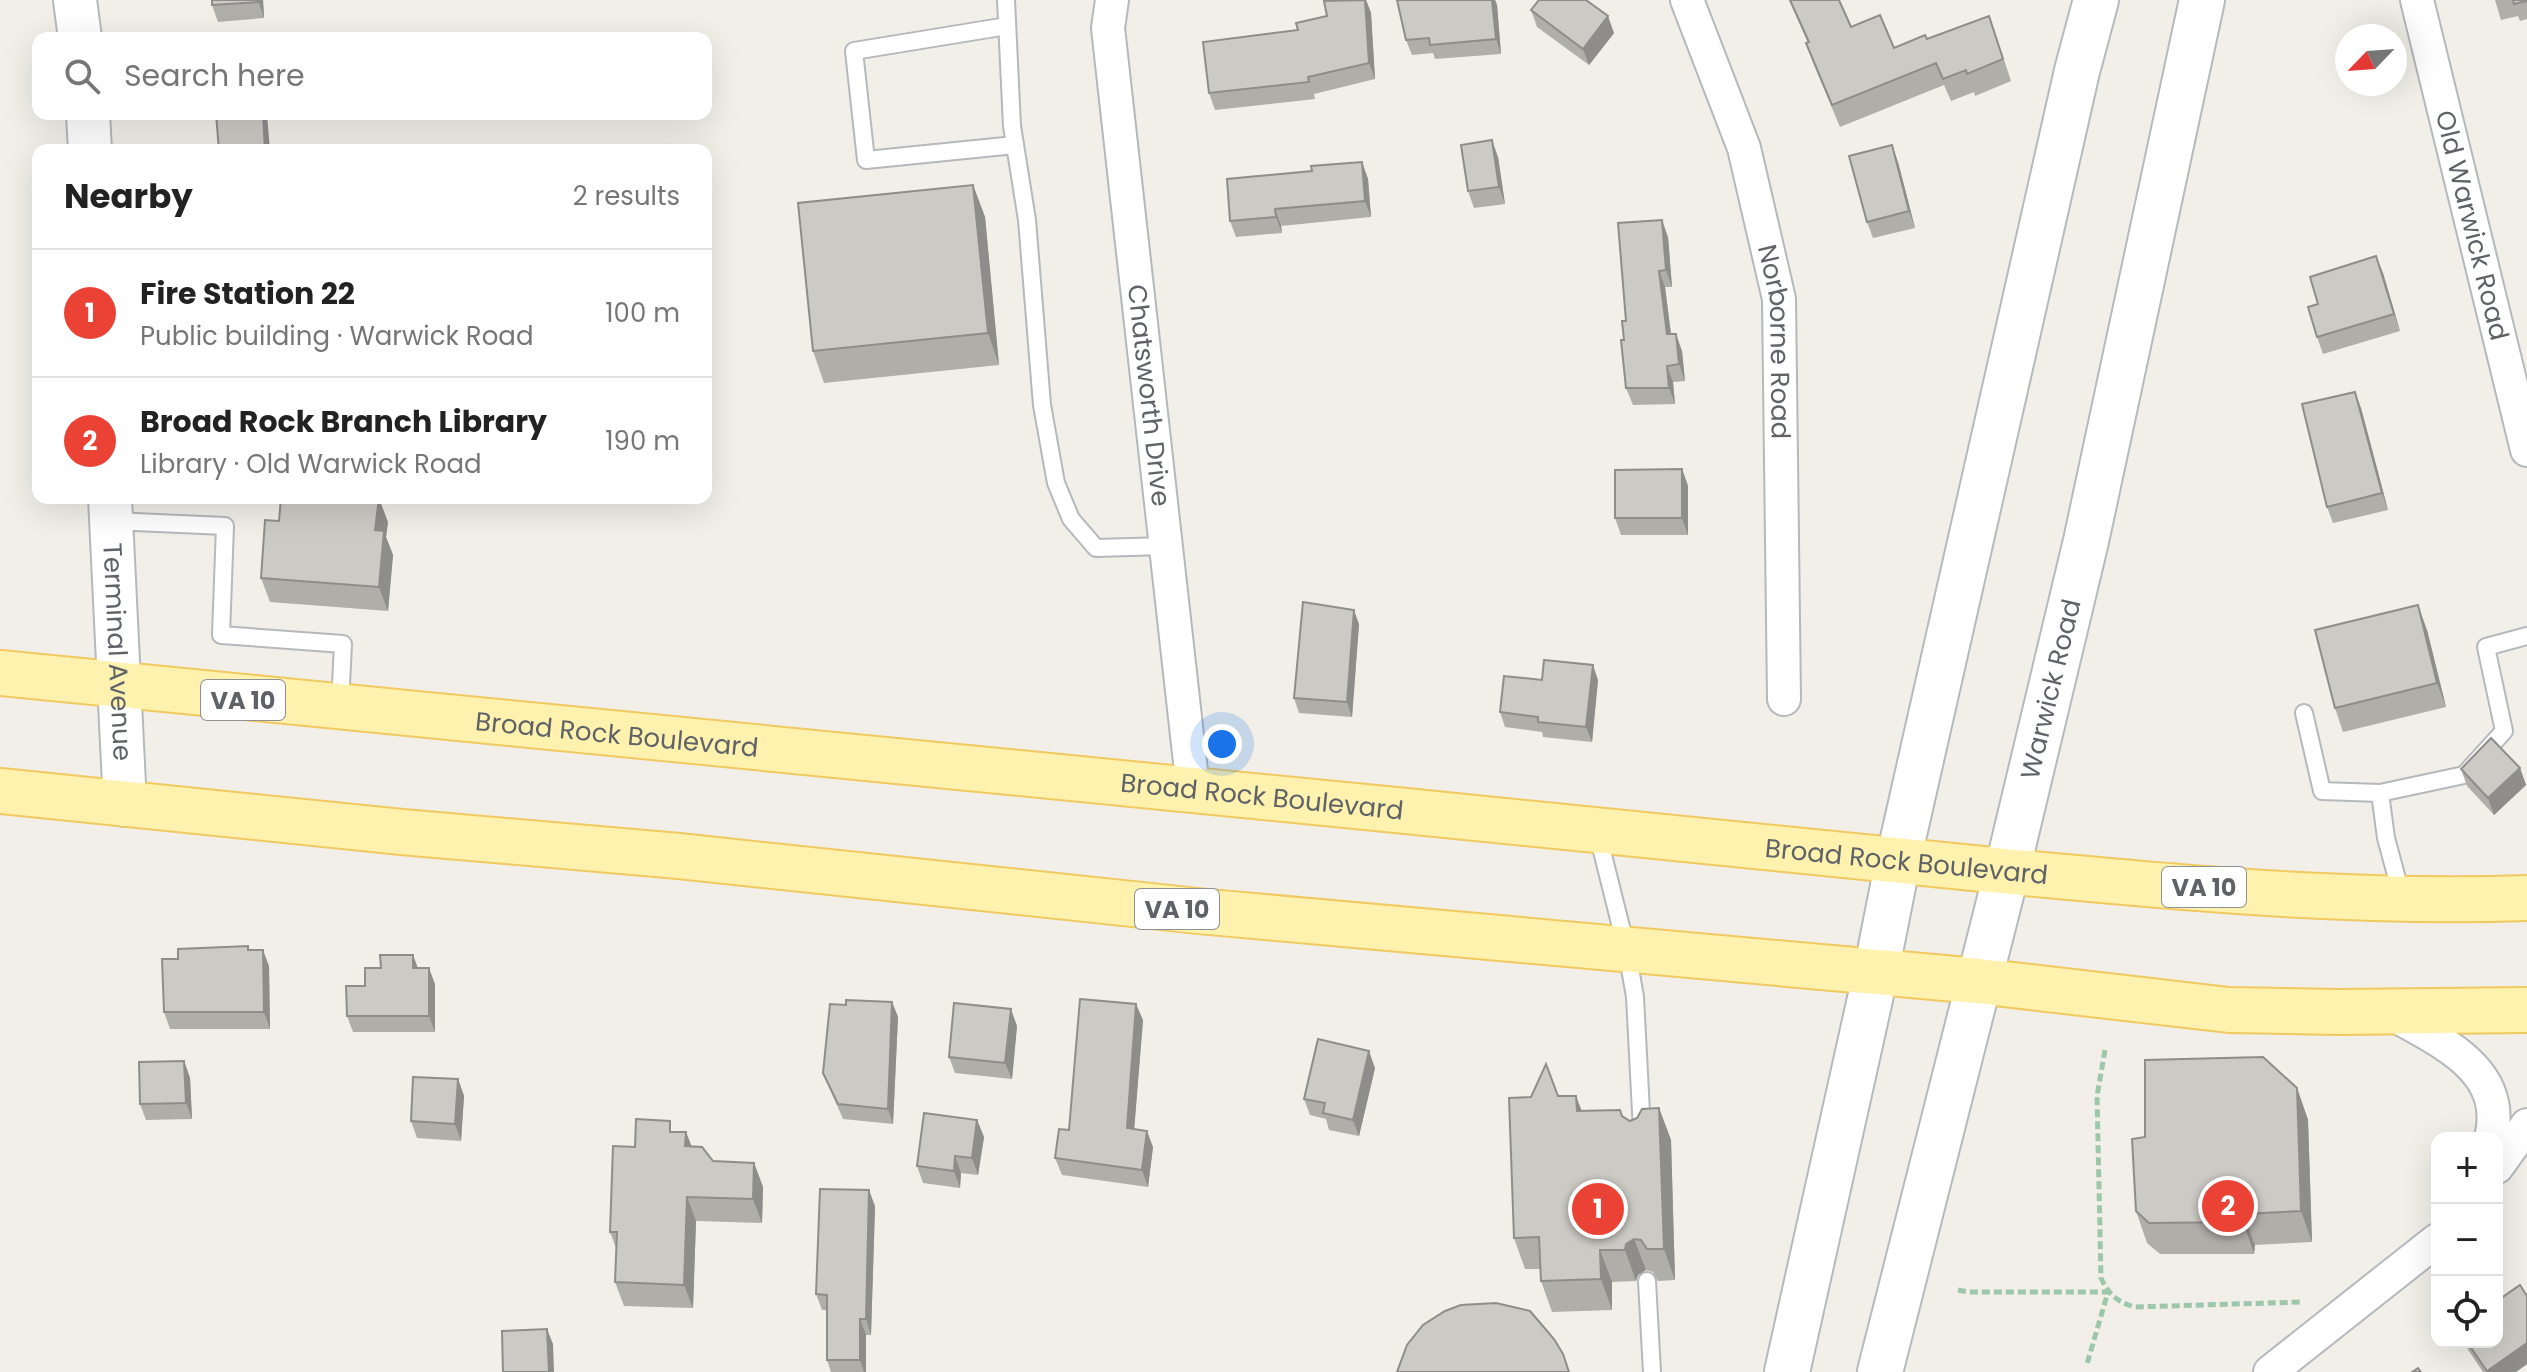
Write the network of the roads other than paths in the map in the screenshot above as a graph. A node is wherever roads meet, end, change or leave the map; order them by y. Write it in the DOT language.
graph roads {
  1 [pos="75,0"];
  2 [pos="1006,0"];
  3 [pos="1112,0"];
  4 [pos="1687,0"];
  5 [pos="2096,0"];
  6 [pos="2202,0"];
  7 [pos="2417,0"];
  8 [pos="1007,26"];
  9 [pos="79,32"];
  10 [pos="88,120"];
  11 [pos="90,144"];
  12 [pos="1015,145"];
  13 [pos="2527,450"];
  14 [pos="111,509"];
  15 [pos="1166,546"];
  16 [pos="2527,636"];
  17 [pos="0,673"];
  18 [pos="121,686"];
  19 [pos="1784,699"];
  20 [pos="340,708"];
  21 [pos="2304,713"];
  22 [pos="1193,789"];
  23 [pos="0,791"];
  24 [pos="2380,793"];
  25 [pos="125,805"];
  26 [pos="1597,831"];
  27 [pos="1898,861"];
  28 [pos="2007,871"];
  29 [pos="2403,898"];
  30 [pos="2527,898"];
  31 [pos="1627,951"];
  32 [pos="1876,972"];
  33 [pos="1978,981"];
  34 [pos="2527,1010"];
  35 [pos="2389,1012"];
  36 [pos="2527,1125"];
  37 [pos="2492,1132"];
  38 [pos="1642,1141"];
  39 [pos="2503,1159"];
  40 [pos="2527,1166"];
  41 [pos="2503,1180"];
  42 [pos="2431,1245"];
  43 [pos="1647,1281"];
  44 [pos="1652,1372"];
  45 [pos="1787,1372"];
  46 [pos="1880,1372"];
  47 [pos="2270,1372"];
  1 -- 9 [label="street"];
  2 -- 8 [label="lane"];
  3 -- 15 [label="street, Chatsworth Drive"];
  4 -- 19 [label="street, Norborne Road"];
  5 -- 27 [label="main road"];
  6 -- 28 [label="main road, Warwick Road"];
  7 -- 13 [label="street, Old Warwick Road"];
  8 -- 12 [label="lane"];
  8 -- 12 [label="lane"];
  10 -- 11 [label="street"];
  12 -- 15 [label="lane"];
  14 -- 18 [label="street, Terminal Avenue"];
  14 -- 20 [label="lane"];
  15 -- 22 [label="street, Chatsworth Drive"];
  16 -- 24 [label="lane"];
  17 -- 18 [label="main road, Broad Rock Boulevard / VA 10"];
  18 -- 20 [label="main road, Broad Rock Boulevard / VA 10"];
  18 -- 25 [label="street, Terminal Avenue"];
  20 -- 22 [label="main road, Broad Rock Boulevard / VA 10"];
  21 -- 24 [label="lane"];
  22 -- 26 [label="main road, Broad Rock Boulevard / VA 10"];
  23 -- 25 [label="main road, VA 10"];
  24 -- 29 [label="lane"];
  25 -- 31 [label="main road, VA 10"];
  26 -- 27 [label="main road, Broad Rock Boulevard / VA 10"];
  26 -- 31 [label="lane"];
  27 -- 28 [label="main road, Broad Rock Boulevard / VA 10"];
  27 -- 32 [label="main road"];
  28 -- 29 [label="main road, Broad Rock Boulevard / VA 10"];
  28 -- 33 [label="main road, Warwick Road"];
  29 -- 30 [label="main road, Broad Rock Boulevard / VA 10"];
  31 -- 32 [label="main road, VA 10"];
  31 -- 38 [label="lane"];
  32 -- 33 [label="main road, VA 10"];
  32 -- 45 [label="main road"];
  33 -- 35 [label="main road, VA 10"];
  33 -- 46 [label="main road, Warwick Road"];
  34 -- 35 [label="main road, VA 10"];
  35 -- 37 [label="street"];
  36 -- 39 [label="street"];
  40 -- 41 [label="street"];
  42 -- 47 [label="street"];
  43 -- 44 [label="lane"];
}
